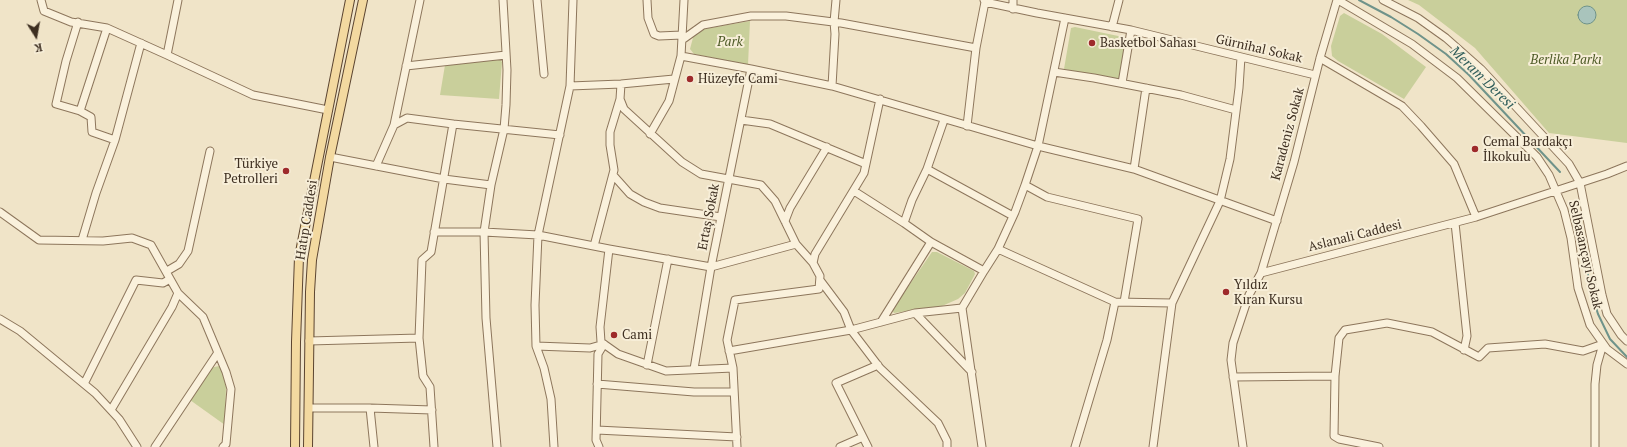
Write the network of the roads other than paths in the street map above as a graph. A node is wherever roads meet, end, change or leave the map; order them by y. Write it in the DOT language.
graph roads {
  1 [pos="41,0"];
  2 [pos="178,0"];
  3 [pos="350,0"];
  4 [pos="363,0"];
  5 [pos="420,0"];
  6 [pos="503,0"];
  7 [pos="538,0"];
  8 [pos="573,0"];
  9 [pos="647,0"];
  10 [pos="684,0"];
  11 [pos="836,0"];
  12 [pos="1013,0"];
  13 [pos="1119,0"];
  14 [pos="1337,0"];
  15 [pos="1383,0"];
  16 [pos="984,1"];
  17 [pos="1013,9"];
  18 [pos="1065,18"];
  19 [pos="78,22"];
  20 [pos="834,22"];
  21 [pos="1112,27"];
  22 [pos="107,28"];
  23 [pos="1131,30"];
  24 [pos="682,37"];
  25 [pos="141,43"];
  26 [pos="976,48"];
  27 [pos="506,54"];
  28 [pos="167,55"];
  29 [pos="681,56"];
  30 [pos="1241,57"];
  31 [pos="1320,58"];
  32 [pos="406,66"];
  33 [pos="751,69"];
  34 [pos="1054,72"];
  35 [pos="544,74"];
  36 [pos="1316,75"];
  37 [pos="674,79"];
  38 [pos="1122,83"];
  39 [pos="620,84"];
  40 [pos="570,86"];
  41 [pos="832,86"];
  42 [pos="1146,88"];
  43 [pos="620,99"];
  44 [pos="880,100"];
  45 [pos="328,110"];
  46 [pos="1236,110"];
  47 [pos="80,111"];
  48 [pos="741,120"];
  49 [pos="944,120"];
  50 [pos="453,124"];
  51 [pos="394,125"];
  52 [pos="967,126"];
  53 [pos="504,129"];
  54 [pos="650,134"];
  55 [pos="560,135"];
  56 [pos="116,140"];
  57 [pos="1038,146"];
  58 [pos="827,147"];
  59 [pos="210,151"];
  60 [pos="330,157"];
  61 [pos="866,164"];
  62 [pos="376,166"];
  63 [pos="1627,166"];
  64 [pos="927,169"];
  65 [pos="1134,169"];
  66 [pos="613,175"];
  67 [pos="444,178"];
  68 [pos="729,178"];
  69 [pos="1580,183"];
  70 [pos="491,185"];
  71 [pos="1025,185"];
  72 [pos="854,191"];
  73 [pos="1557,191"];
  74 [pos="1220,201"];
  75 [pos="0,212"];
  76 [pos="1013,216"];
  77 [pos="722,217"];
  78 [pos="1476,217"];
  79 [pos="785,221"];
  80 [pos="1277,221"];
  81 [pos="904,223"];
  82 [pos="1455,223"];
  83 [pos="434,232"];
  84 [pos="484,232"];
  85 [pos="538,235"];
  86 [pos="82,240"];
  87 [pos="931,242"];
  88 [pos="796,244"];
  89 [pos="594,246"];
  90 [pos="998,249"];
  91 [pos="609,250"];
  92 [pos="668,259"];
  93 [pos="813,263"];
  94 [pos="712,267"];
  95 [pos="167,271"];
  96 [pos="984,271"];
  97 [pos="1261,273"];
  98 [pos="170,279"];
  99 [pos="820,280"];
  100 [pos="178,293"];
  101 [pos="1115,302"];
  102 [pos="1124,302"];
  103 [pos="1172,303"];
  104 [pos="962,308"];
  105 [pos="915,313"];
  106 [pos="0,319"];
  107 [pos="880,322"];
  108 [pos="851,330"];
  109 [pos="419,338"];
  110 [pos="1627,340"];
  111 [pos="309,342"];
  112 [pos="604,344"];
  113 [pos="1603,344"];
  114 [pos="536,346"];
  115 [pos="1464,350"];
  116 [pos="729,351"];
  117 [pos="217,354"];
  118 [pos="1627,364"];
  119 [pos="647,365"];
  120 [pos="878,365"];
  121 [pos="733,368"];
  122 [pos="694,369"];
  123 [pos="972,372"];
  124 [pos="1335,376"];
  125 [pos="1233,377"];
  126 [pos="84,384"];
  127 [pos="597,384"];
  128 [pos="734,392"];
  129 [pos="309,408"];
  130 [pos="370,408"];
  131 [pos="111,410"];
  132 [pos="432,410"];
  133 [pos="596,430"];
  134 [pos="737,437"];
  135 [pos="863,437"];
  136 [pos="225,446"];
  137 [pos="137,447"];
  138 [pos="155,447"];
  139 [pos="296,447"];
  140 [pos="308,447"];
  141 [pos="374,447"];
  142 [pos="434,447"];
  143 [pos="497,447"];
  144 [pos="554,447"];
  145 [pos="599,447"];
  146 [pos="737,447"];
  147 [pos="840,447"];
  148 [pos="868,447"];
  149 [pos="947,447"];
  150 [pos="982,447"];
  151 [pos="1075,447"];
  152 [pos="1153,447"];
  153 [pos="1243,447"];
  154 [pos="1379,447"];
  155 [pos="1595,447"];
  1 -- 19 [label="street"];
  2 -- 28 [label="street"];
  3 -- 45 [label="main road, Hatıp Caddesi"];
  4 -- 60 [label="main road, Hatıp Caddesi"];
  5 -- 32 [label="street"];
  6 -- 27 [label="street"];
  7 -- 35 [label="street"];
  8 -- 40 [label="street"];
  9 -- 24 [label="street"];
  10 -- 24 [label="street"];
  11 -- 20 [label="street"];
  12 -- 17 [label="street"];
  13 -- 21 [label="street"];
  14 -- 31 [label="street, Karadeniz Sokak"];
  14 -- 73 [label="street, Selbasançayı Sokak"];
  15 -- 69 [label="street, Selbasançayı Sokak"];
  16 -- 17 [label="street, Gürnihal Sokak"];
  16 -- 26 [label="street"];
  17 -- 18 [label="street, Gürnihal Sokak"];
  18 -- 21 [label="street, Gürnihal Sokak"];
  18 -- 34 [label="street"];
  19 -- 22 [label="street"];
  19 -- 47 [label="street"];
  20 -- 24 [label="street"];
  20 -- 26 [label="street"];
  20 -- 41 [label="street"];
  21 -- 23 [label="street, Gürnihal Sokak"];
  22 -- 25 [label="street"];
  22 -- 47 [label="street"];
  23 -- 30 [label="street, Gürnihal Sokak"];
  23 -- 38 [label="street"];
  24 -- 29 [label="street"];
  25 -- 28 [label="street"];
  25 -- 56 [label="street"];
  26 -- 52 [label="street"];
  27 -- 32 [label="street"];
  27 -- 53 [label="street"];
  28 -- 45 [label="street"];
  29 -- 33 [label="street"];
  29 -- 37 [label="street"];
  30 -- 36 [label="street, Gürnihal Sokak"];
  30 -- 46 [label="street"];
  31 -- 36 [label="street, Karadeniz Sokak"];
  31 -- 78 [label="street"];
  32 -- 51 [label="street"];
  33 -- 41 [label="street"];
  33 -- 48 [label="street, Ertaş Sokak"];
  34 -- 38 [label="street"];
  34 -- 57 [label="street"];
  36 -- 80 [label="street, Karadeniz Sokak"];
  37 -- 39 [label="street"];
  37 -- 54 [label="street"];
  38 -- 42 [label="street"];
  39 -- 40 [label="street"];
  39 -- 43 [label="street"];
  40 -- 55 [label="street"];
  41 -- 44 [label="street"];
  42 -- 46 [label="street"];
  42 -- 65 [label="street"];
  43 -- 54 [label="street"];
  43 -- 66 [label="street"];
  44 -- 49 [label="street"];
  44 -- 61 [label="street"];
  45 -- 139 [label="main road, Hatıp Caddesi"];
  46 -- 74 [label="street"];
  47 -- 56 [label="street"];
  48 -- 58 [label="street"];
  48 -- 68 [label="street, Ertaş Sokak"];
  49 -- 52 [label="street"];
  49 -- 64 [label="street"];
  50 -- 51 [label="street"];
  50 -- 53 [label="street"];
  50 -- 67 [label="street"];
  51 -- 62 [label="street"];
  52 -- 57 [label="street"];
  53 -- 55 [label="street"];
  53 -- 70 [label="street"];
  54 -- 68 [label="street"];
  55 -- 85 [label="street"];
  56 -- 86 [label="street"];
  57 -- 65 [label="street"];
  57 -- 71 [label="street"];
  58 -- 61 [label="street"];
  58 -- 79 [label="street"];
  59 -- 95 [label="street"];
  60 -- 62 [label="street"];
  60 -- 111 [label="main road, Hatıp Caddesi"];
  61 -- 72 [label="street"];
  62 -- 67 [label="street"];
  63 -- 69 [label="street, Aslanali Caddesi"];
  64 -- 76 [label="street"];
  64 -- 81 [label="street"];
  65 -- 74 [label="street"];
  66 -- 77 [label="street"];
  66 -- 89 [label="street"];
  67 -- 70 [label="street"];
  67 -- 83 [label="street"];
  68 -- 77 [label="street, Ertaş Sokak"];
  68 -- 79 [label="street"];
  69 -- 73 [label="street, Aslanali Caddesi"];
  69 -- 110 [label="street, Selbasançayı Sokak"];
  70 -- 84 [label="street"];
  71 -- 76 [label="street"];
  71 -- 102 [label="street"];
  72 -- 81 [label="street"];
  72 -- 93 [label="street"];
  73 -- 78 [label="street, Aslanali Caddesi"];
  73 -- 113 [label="street, Selbasançayı Sokak"];
  74 -- 80 [label="street"];
  74 -- 103 [label="street"];
  75 -- 86 [label="street"];
  76 -- 90 [label="street"];
  77 -- 94 [label="street, Ertaş Sokak"];
  78 -- 82 [label="street, Aslanali Caddesi"];
  79 -- 88 [label="street"];
  80 -- 97 [label="street, Karadeniz Sokak"];
  81 -- 87 [label="street"];
  82 -- 97 [label="street, Aslanali Caddesi"];
  82 -- 115 [label="street"];
  83 -- 84 [label="street"];
  83 -- 109 [label="street"];
  84 -- 85 [label="street"];
  84 -- 143 [label="street"];
  85 -- 89 [label="street"];
  85 -- 114 [label="street"];
  86 -- 95 [label="street"];
  87 -- 96 [label="street"];
  87 -- 107 [label="street"];
  88 -- 93 [label="street"];
  88 -- 94 [label="street"];
  89 -- 91 [label="street"];
  90 -- 96 [label="street"];
  90 -- 101 [label="street"];
  91 -- 92 [label="street"];
  91 -- 112 [label="street"];
  92 -- 94 [label="street"];
  92 -- 119 [label="street"];
  93 -- 99 [label="street"];
  94 -- 122 [label="street, Ertaş Sokak"];
  95 -- 98 [label="street"];
  96 -- 104 [label="street"];
  97 -- 125 [label="street"];
  98 -- 100 [label="street"];
  98 -- 126 [label="street"];
  99 -- 108 [label="street"];
  99 -- 116 [label="street"];
  100 -- 117 [label="street"];
  100 -- 131 [label="street"];
  101 -- 102 [label="street"];
  101 -- 151 [label="street"];
  102 -- 103 [label="street"];
  103 -- 152 [label="street"];
  104 -- 105 [label="street"];
  104 -- 123 [label="street"];
  105 -- 107 [label="street"];
  105 -- 123 [label="street"];
  106 -- 126 [label="street"];
  107 -- 108 [label="street"];
  108 -- 116 [label="street"];
  108 -- 120 [label="street"];
  109 -- 111 [label="street"];
  109 -- 132 [label="street"];
  111 -- 129 [label="main road, Hatıp Caddesi"];
  112 -- 114 [label="street"];
  112 -- 119 [label="street"];
  112 -- 127 [label="street"];
  113 -- 115 [label="street"];
  113 -- 118 [label="street, Selbasançayı Sokak"];
  113 -- 155 [label="street"];
  114 -- 144 [label="street"];
  115 -- 124 [label="street"];
  116 -- 121 [label="street"];
  117 -- 136 [label="street"];
  117 -- 138 [label="street"];
  119 -- 122 [label="street"];
  120 -- 135 [label="street"];
  120 -- 149 [label="street"];
  121 -- 122 [label="street"];
  121 -- 128 [label="street"];
  123 -- 150 [label="street"];
  124 -- 125 [label="street"];
  124 -- 154 [label="street"];
  125 -- 153 [label="street"];
  126 -- 131 [label="street"];
  127 -- 128 [label="street"];
  127 -- 133 [label="street"];
  128 -- 134 [label="street"];
  129 -- 130 [label="street"];
  129 -- 140 [label="main road, Hatıp Caddesi"];
  130 -- 132 [label="street"];
  130 -- 141 [label="street"];
  131 -- 137 [label="street"];
  132 -- 142 [label="street"];
  133 -- 134 [label="street"];
  133 -- 145 [label="street"];
  134 -- 146 [label="street"];
  135 -- 147 [label="street"];
  135 -- 148 [label="street"];
}
